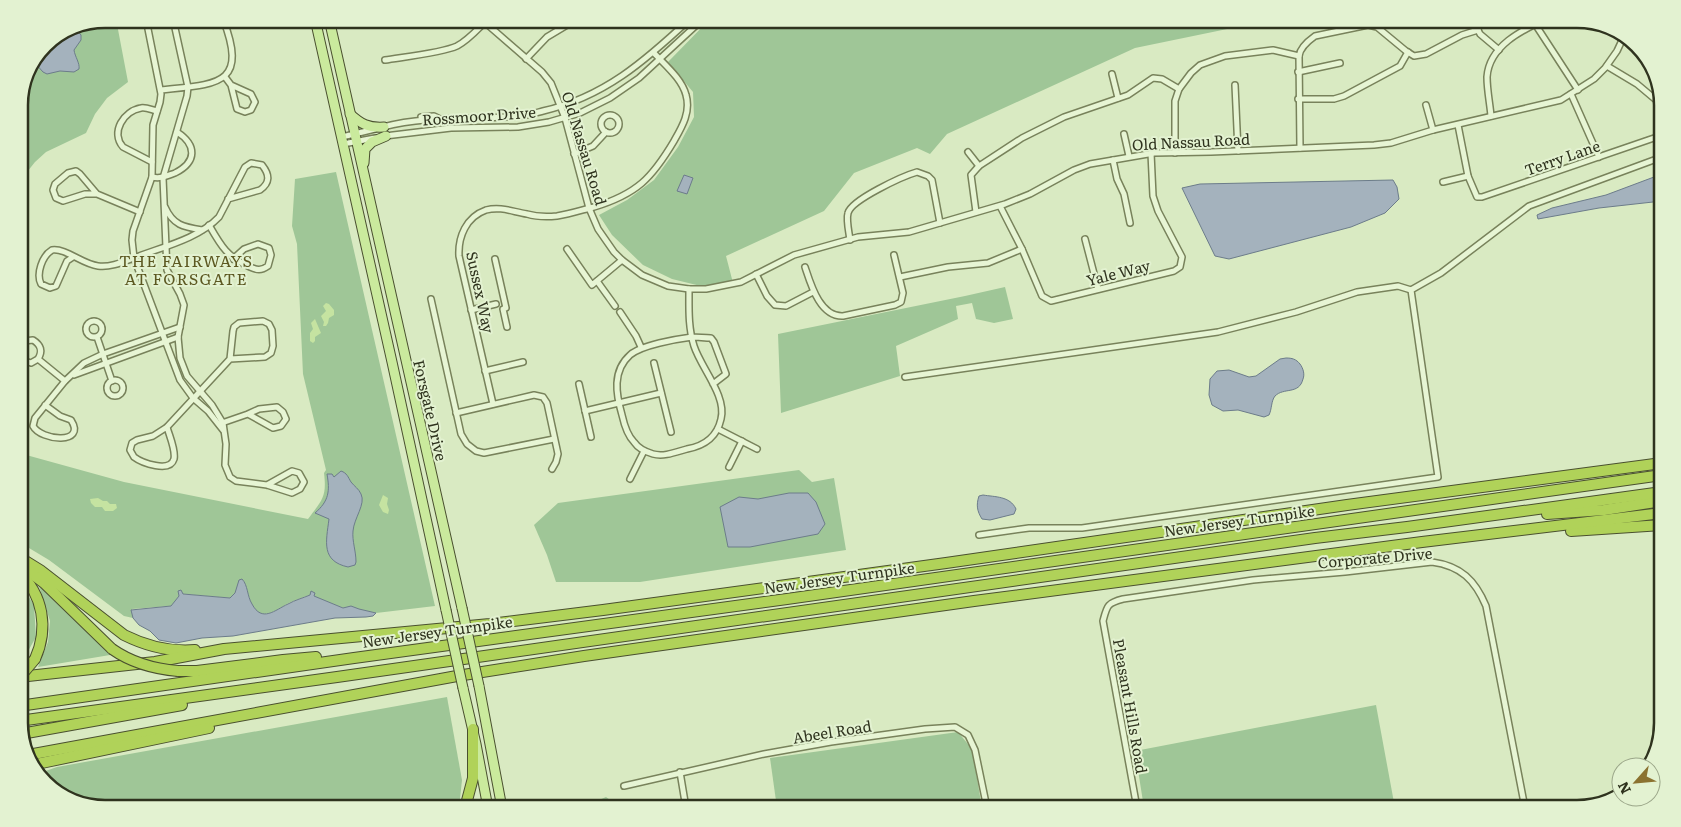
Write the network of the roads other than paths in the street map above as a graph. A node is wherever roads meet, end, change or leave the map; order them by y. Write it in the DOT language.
graph roads {
  1 [pos="148,28"];
  2 [pos="175,28"];
  3 [pos="226,28"];
  4 [pos="317,28"];
  5 [pos="330,28"];
  6 [pos="477,28"];
  7 [pos="490,28"];
  8 [pos="562,28"];
  9 [pos="680,28"];
  10 [pos="693,28"];
  11 [pos="1354,28"];
  12 [pos="1378,28"];
  13 [pos="1528,28"];
  14 [pos="1538,28"];
  15 [pos="1478,30"];
  16 [pos="1621,42"];
  17 [pos="1499,50"];
  18 [pos="1408,52"];
  19 [pos="654,53"];
  20 [pos="1299,56"];
  21 [pos="526,59"];
  22 [pos="385,60"];
  23 [pos="660,60"];
  24 [pos="1340,63"];
  25 [pos="1607,66"];
  26 [pos="1298,72"];
  27 [pos="1112,74"];
  28 [pos="225,77"];
  29 [pos="231,85"];
  30 [pos="1236,85"];
  31 [pos="188,87"];
  32 [pos="161,90"];
  33 [pos="1179,90"];
  34 [pos="1578,90"];
  35 [pos="1571,94"];
  36 [pos="1653,97"];
  37 [pos="1118,98"];
  38 [pos="1298,99"];
  39 [pos="1426,105"];
  40 [pos="561,106"];
  41 [pos="157,111"];
  42 [pos="350,113"];
  43 [pos="523,116"];
  44 [pos="1491,116"];
  45 [pos="565,118"];
  46 [pos="438,120"];
  47 [pos="1458,124"];
  48 [pos="384,126"];
  49 [pos="524,126"];
  50 [pos="437,130"];
  51 [pos="1433,130"];
  52 [pos="177,132"];
  53 [pos="606,132"];
  54 [pos="1124,134"];
  55 [pos="386,136"];
  56 [pos="355,138"];
  57 [pos="1654,138"];
  58 [pos="342,141"];
  59 [pos="1300,148"];
  60 [pos="1238,151"];
  61 [pos="968,152"];
  62 [pos="1174,152"];
  63 [pos="1151,153"];
  64 [pos="574,154"];
  65 [pos="1129,156"];
  66 [pos="1599,157"];
  67 [pos="1113,160"];
  68 [pos="1653,160"];
  69 [pos="152,162"];
  70 [pos="978,166"];
  71 [pos="152,176"];
  72 [pos="1468,176"];
  73 [pos="163,178"];
  74 [pos="365,181"];
  75 [pos="1443,182"];
  76 [pos="97,194"];
  77 [pos="228,199"];
  78 [pos="164,204"];
  79 [pos="1000,206"];
  80 [pos="589,208"];
  81 [pos="140,212"];
  82 [pos="976,212"];
  83 [pos="940,223"];
  84 [pos="1130,223"];
  85 [pos="210,225"];
  86 [pos="202,230"];
  87 [pos="1085,239"];
  88 [pos="850,240"];
  89 [pos="165,247"];
  90 [pos="567,249"];
  91 [pos="1022,249"];
  92 [pos="894,255"];
  93 [pos="74,257"];
  94 [pos="134,258"];
  95 [pos="233,259"];
  96 [pos="495,259"];
  97 [pos="622,260"];
  98 [pos="805,267"];
  99 [pos="756,274"];
  100 [pos="900,277"];
  101 [pos="594,283"];
  102 [pos="689,289"];
  103 [pos="1098,289"];
  104 [pos="1410,290"];
  105 [pos="813,292"];
  106 [pos="431,299"];
  107 [pos="496,304"];
  108 [pos="615,306"];
  109 [pos="471,310"];
  110 [pos="620,312"];
  111 [pos="180,327"];
  112 [pos="507,327"];
  113 [pos="162,333"];
  114 [pos="97,337"];
  115 [pos="178,337"];
  116 [pos="692,337"];
  117 [pos="28,340"];
  118 [pos="165,342"];
  119 [pos="641,347"];
  120 [pos="105,358"];
  121 [pos="38,359"];
  122 [pos="230,359"];
  123 [pos="28,362"];
  124 [pos="523,362"];
  125 [pos="654,363"];
  126 [pos="485,371"];
  127 [pos="72,376"];
  128 [pos="905,377"];
  129 [pos="65,381"];
  130 [pos="112,381"];
  131 [pos="579,384"];
  132 [pos="713,384"];
  133 [pos="199,392"];
  134 [pos="661,393"];
  135 [pos="193,398"];
  136 [pos="619,403"];
  137 [pos="492,404"];
  138 [pos="45,405"];
  139 [pos="585,410"];
  140 [pos="456,413"];
  141 [pos="248,414"];
  142 [pos="221,423"];
  143 [pos="167,427"];
  144 [pos="718,429"];
  145 [pos="671,432"];
  146 [pos="591,438"];
  147 [pos="554,439"];
  148 [pos="742,441"];
  149 [pos="757,450"];
  150 [pos="644,451"];
  151 [pos="1654,465"];
  152 [pos="729,467"];
  153 [pos="552,469"];
  154 [pos="1654,477"];
  155 [pos="630,479"];
  156 [pos="267,486"];
  157 [pos="1654,493"];
  158 [pos="1654,502"];
  159 [pos="1654,514"];
  160 [pos="1654,525"];
  161 [pos="1407,527"];
  162 [pos="1495,534"];
  163 [pos="979,535"];
  164 [pos="28,563"];
  165 [pos="28,571"];
  166 [pos="28,582"];
  167 [pos="1106,608"];
  168 [pos="224,649"];
  169 [pos="354,658"];
  170 [pos="28,667"];
  171 [pos="457,676"];
  172 [pos="28,677"];
  173 [pos="337,678"];
  174 [pos="28,705"];
  175 [pos="28,719"];
  176 [pos="473,729"];
  177 [pos="29,733"];
  178 [pos="34,754"];
  179 [pos="40,763"];
  180 [pos="680,772"];
  181 [pos="624,786"];
  182 [pos="467,800"];
  183 [pos="486,800"];
  184 [pos="500,800"];
  185 [pos="685,800"];
  186 [pos="985,800"];
  187 [pos="1136,800"];
  188 [pos="1523,800"];
  1 -- 32 [label="street"];
  2 -- 31 [label="street"];
  3 -- 28 [label="street"];
  4 -- 58 [label="main road, Forsgate Drive"];
  5 -- 42 [label="main road, Forsgate Drive"];
  6 -- 22 [label="street"];
  7 -- 21 [label="street, Old Nassau Road"];
  8 -- 21 [label="street"];
  9 -- 19 [label="street, Rossmoor Drive"];
  10 -- 23 [label="street, Rossmoor Drive"];
  11 -- 20 [label="street"];
  12 -- 18 [label="street"];
  13 -- 17 [label="street"];
  14 -- 34 [label="street"];
  15 -- 17 [label="street"];
  15 -- 18 [label="street"];
  16 -- 25 [label="street, Old Nassau Road"];
  17 -- 44 [label="street"];
  18 -- 38 [label="street"];
  19 -- 23 [label="street, Sussex Way"];
  19 -- 40 [label="street, Rossmoor Drive"];
  20 -- 26 [label="street"];
  20 -- 33 [label="street"];
  21 -- 40 [label="street, Old Nassau Road"];
  23 -- 45 [label="street, Rossmoor Drive"];
  23 -- 80 [label="street, Sussex Way"];
  24 -- 26 [label="street"];
  25 -- 34 [label="street, Old Nassau Road"];
  25 -- 36 [label="street"];
  26 -- 38 [label="street"];
  27 -- 37 [label="street"];
  28 -- 29 [label="street"];
  28 -- 31 [label="street"];
  29 -- 29 [label="street"];
  30 -- 60 [label="street"];
  31 -- 32 [label="street"];
  31 -- 52 [label="street"];
  32 -- 41 [label="street"];
  33 -- 37 [label="street"];
  33 -- 62 [label="street"];
  34 -- 35 [label="street, Old Nassau Road"];
  35 -- 44 [label="street, Old Nassau Road"];
  35 -- 66 [label="street"];
  37 -- 70 [label="street"];
  38 -- 59 [label="street"];
  39 -- 51 [label="street"];
  40 -- 43 [label="street, Rossmoor Drive"];
  40 -- 45 [label="street, Old Nassau Road"];
  41 -- 69 [label="street"];
  41 -- 69 [label="street"];
  42 -- 48 [label="main road"];
  42 -- 56 [label="main road, Forsgate Drive"];
  43 -- 46 [label="street, Rossmoor Drive"];
  43 -- 49 [label="street"];
  44 -- 47 [label="street, Old Nassau Road"];
  45 -- 49 [label="street, Rossmoor Drive"];
  45 -- 64 [label="street, Old Nassau Road"];
  46 -- 48 [label="street, Rossmoor Drive"];
  46 -- 50 [label="street"];
  47 -- 51 [label="street, Old Nassau Road"];
  47 -- 72 [label="street"];
  48 -- 56 [label="street, Rossmoor Drive"];
  49 -- 50 [label="street, Rossmoor Drive"];
  50 -- 55 [label="street, Rossmoor Drive"];
  51 -- 59 [label="street, Old Nassau Road"];
  52 -- 73 [label="street"];
  52 -- 73 [label="street"];
  53 -- 64 [label="street"];
  54 -- 65 [label="street"];
  55 -- 56 [label="street, Rossmoor Drive"];
  55 -- 74 [label="main road"];
  56 -- 58 [label="street, Rossmoor Drive"];
  56 -- 74 [label="main road, Forsgate Drive"];
  57 -- 66 [label="street, Terry Lane"];
  58 -- 176 [label="main road, Forsgate Drive, bridge"];
  59 -- 60 [label="street, Old Nassau Road"];
  60 -- 62 [label="street, Old Nassau Road"];
  61 -- 70 [label="street"];
  62 -- 63 [label="street, Old Nassau Road"];
  63 -- 65 [label="street, Old Nassau Road"];
  63 -- 103 [label="street, Yale Way"];
  64 -- 80 [label="street, Old Nassau Road"];
  65 -- 67 [label="street, Old Nassau Road"];
  66 -- 72 [label="street, Terry Lane"];
  67 -- 79 [label="street, Old Nassau Road"];
  67 -- 84 [label="street"];
  68 -- 104 [label="street"];
  69 -- 71 [label="street"];
  70 -- 82 [label="street"];
  71 -- 73 [label="street"];
  71 -- 81 [label="street"];
  72 -- 75 [label="street"];
  73 -- 78 [label="street"];
  74 -- 184 [label="main road, Forsgate Drive, bridge"];
  76 -- 76 [label="street"];
  76 -- 81 [label="street"];
  77 -- 77 [label="street"];
  77 -- 85 [label="street"];
  78 -- 86 [label="street"];
  78 -- 89 [label="street"];
  79 -- 82 [label="street, Old Nassau Road"];
  79 -- 91 [label="street, Yale Way"];
  80 -- 97 [label="street, Old Nassau Road"];
  80 -- 109 [label="street, Sussex Way"];
  81 -- 94 [label="street"];
  82 -- 83 [label="street, Old Nassau Road"];
  83 -- 88 [label="street, Old Nassau Road"];
  83 -- 88 [label="street"];
  85 -- 86 [label="street"];
  85 -- 95 [label="street"];
  86 -- 89 [label="street"];
  87 -- 103 [label="street"];
  88 -- 99 [label="street, Old Nassau Road"];
  89 -- 94 [label="street"];
  89 -- 111 [label="street"];
  90 -- 101 [label="street"];
  91 -- 100 [label="street"];
  91 -- 103 [label="street, Yale Way"];
  92 -- 100 [label="street"];
  93 -- 93 [label="street"];
  93 -- 94 [label="street"];
  94 -- 113 [label="street"];
  95 -- 95 [label="street"];
  96 -- 112 [label="street"];
  97 -- 101 [label="street"];
  97 -- 102 [label="street, Old Nassau Road"];
  98 -- 105 [label="street"];
  99 -- 102 [label="street, Old Nassau Road"];
  99 -- 105 [label="street"];
  100 -- 105 [label="street"];
  101 -- 108 [label="street"];
  102 -- 116 [label="street"];
  104 -- 128 [label="street"];
  104 -- 163 [label="street"];
  106 -- 140 [label="street"];
  107 -- 109 [label="street"];
  109 -- 126 [label="street, Sussex Way"];
  110 -- 119 [label="street"];
  111 -- 113 [label="street"];
  111 -- 115 [label="street"];
  113 -- 118 [label="street"];
  113 -- 120 [label="street"];
  114 -- 120 [label="street"];
  115 -- 118 [label="street"];
  115 -- 133 [label="street"];
  116 -- 119 [label="street"];
  116 -- 132 [label="street"];
  116 -- 132 [label="street"];
  117 -- 121 [label="street"];
  118 -- 120 [label="street"];
  118 -- 135 [label="street"];
  119 -- 136 [label="street"];
  120 -- 127 [label="street"];
  120 -- 127 [label="street"];
  120 -- 130 [label="street"];
  121 -- 123 [label="street"];
  121 -- 129 [label="street"];
  122 -- 122 [label="street"];
  122 -- 133 [label="street"];
  124 -- 126 [label="street"];
  125 -- 134 [label="street"];
  126 -- 137 [label="street, Sussex Way"];
  127 -- 129 [label="street"];
  129 -- 138 [label="street"];
  131 -- 139 [label="street"];
  132 -- 144 [label="street"];
  133 -- 135 [label="street"];
  133 -- 142 [label="street"];
  134 -- 136 [label="street"];
  134 -- 145 [label="street"];
  135 -- 142 [label="street"];
  135 -- 143 [label="street"];
  136 -- 139 [label="street"];
  136 -- 150 [label="street"];
  137 -- 140 [label="street"];
  137 -- 147 [label="street"];
  138 -- 138 [label="street"];
  139 -- 146 [label="street"];
  140 -- 147 [label="street"];
  141 -- 141 [label="street"];
  141 -- 142 [label="street"];
  142 -- 156 [label="street"];
  143 -- 143 [label="street"];
  144 -- 148 [label="street"];
  144 -- 150 [label="street"];
  147 -- 153 [label="street"];
  148 -- 149 [label="street"];
  148 -- 152 [label="street"];
  150 -- 155 [label="street"];
  151 -- 168 [label="highway, New Jersey Turnpike"];
  154 -- 169 [label="highway, New Jersey Turnpike"];
  156 -- 156 [label="street"];
  157 -- 161 [label="highway, New Jersey Turnpike"];
  158 -- 161 [label="highway"];
  159 -- 162 [label="highway"];
  160 -- 162 [label="highway"];
  161 -- 173 [label="highway, New Jersey Turnpike"];
  162 -- 171 [label="highway"];
  164 -- 168 [label="highway"];
  165 -- 169 [label="highway, bridge"];
  166 -- 170 [label="highway, bridge"];
  167 -- 187 [label="street, Pleasant Hills Road"];
  167 -- 188 [label="street, Corporate Drive"];
  168 -- 172 [label="highway, New Jersey Turnpike"];
  169 -- 174 [label="highway, New Jersey Turnpike"];
  171 -- 178 [label="highway"];
  171 -- 179 [label="highway"];
  173 -- 175 [label="highway, New Jersey Turnpike"];
  173 -- 177 [label="highway"];
  176 -- 182 [label="highway"];
  176 -- 183 [label="main road, Forsgate Drive"];
  180 -- 181 [label="street, Abeel Road"];
  180 -- 185 [label="street"];
  180 -- 186 [label="street, Abeel Road"];
}
